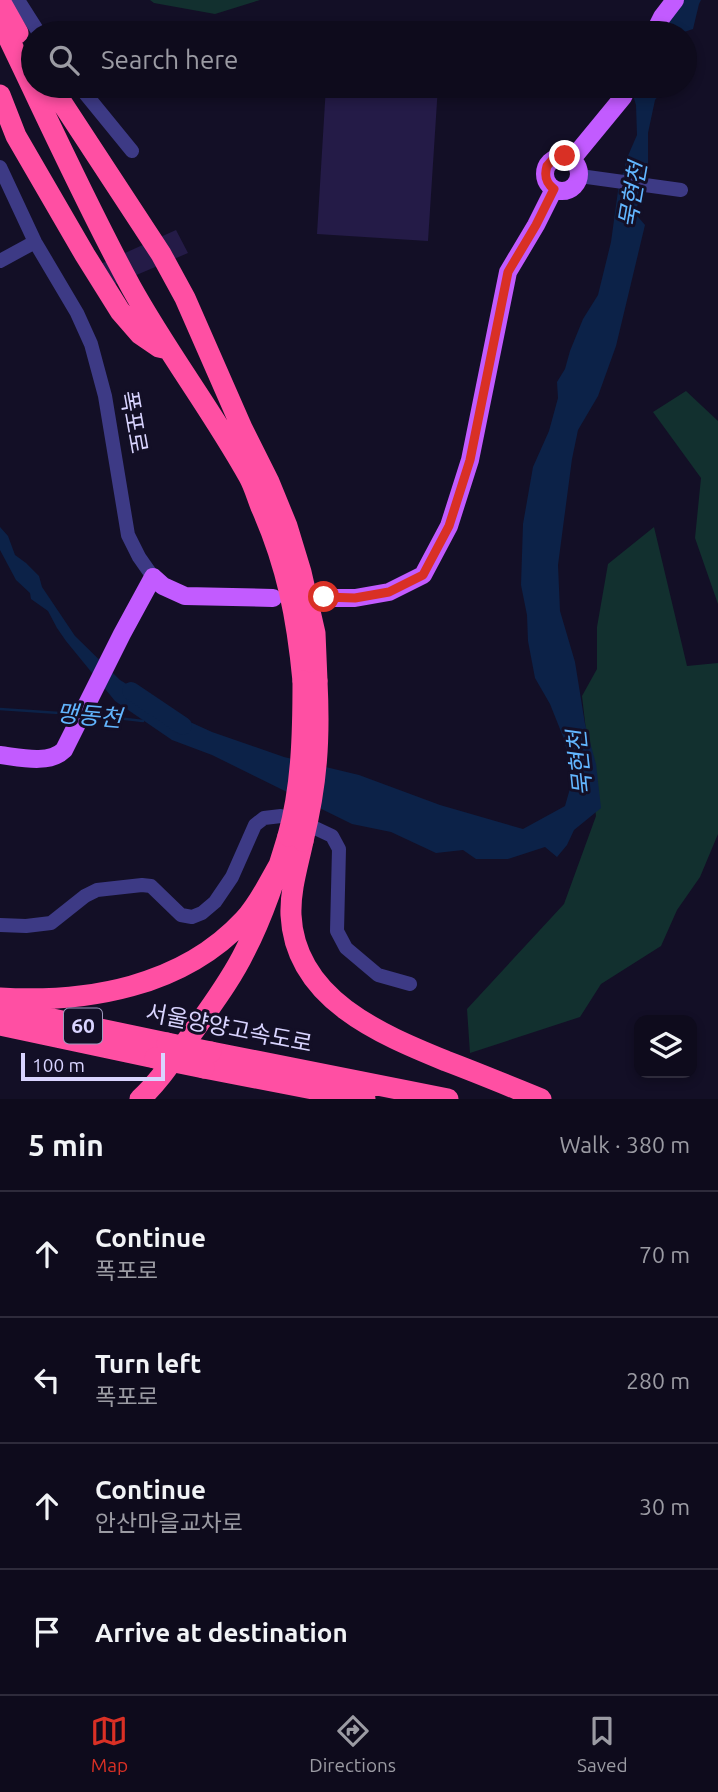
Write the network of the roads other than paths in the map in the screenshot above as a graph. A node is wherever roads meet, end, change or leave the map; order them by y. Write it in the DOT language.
graph roads {
  1 [pos="18,0"];
  2 [pos="675,0"];
  3 [pos="0,1"];
  4 [pos="31,21"];
  5 [pos="660,21"];
  6 [pos="0,22"];
  7 [pos="21,38"];
  8 [pos="21,63"];
  9 [pos="0,95"];
  10 [pos="37,98"];
  11 [pos="59,98"];
  12 [pos="89,98"];
  13 [pos="622,98"];
  14 [pos="132,151"];
  15 [pos="572,159"];
  16 [pos="0,167"];
  17 [pos="580,176"];
  18 [pos="554,189"];
  19 [pos="681,190"];
  20 [pos="35,242"];
  21 [pos="0,261"];
  22 [pos="170,349"];
  23 [pos="153,577"];
  24 [pos="324,597"];
  25 [pos="273,598"];
  26 [pos="310,681"];
  27 [pos="0,755"];
  28 [pos="295,839"];
  29 [pos="279,866"];
  30 [pos="0,925"];
  31 [pos="410,985"];
  32 [pos="0,998"];
  33 [pos="0,1008"];
  34 [pos="5,1027"];
  35 [pos="161,1051"];
  36 [pos="207,1060"];
  37 [pos="140,1099"];
  38 [pos="155,1099"];
  39 [pos="365,1099"];
  40 [pos="448,1099"];
  41 [pos="541,1099"];
  1 -- 4 [label="street"];
  2 -- 5 [label="main road"];
  3 -- 7 [label="highway"];
  6 -- 8 [label="highway"];
  9 -- 22 [label="highway"];
  10 -- 22 [label="highway"];
  11 -- 26 [label="highway"];
  12 -- 14 [label="street"];
  13 -- 15 [label="main road"];
  15 -- 17 [label="main road"];
  15 -- 18 [label="main road"];
  16 -- 20 [label="street, 폭포로"];
  17 -- 18 [label="main road"];
  17 -- 19 [label="street"];
  18 -- 24 [label="main road"];
  20 -- 21 [label="street"];
  20 -- 23 [label="street, 폭포로"];
  22 -- 26 [label="highway"];
  23 -- 25 [label="main road, 폭포로"];
  23 -- 27 [label="main road"];
  26 -- 28 [label="highway, bridge"];
  28 -- 29 [label="highway"];
  28 -- 38 [label="highway"];
  28 -- 41 [label="highway"];
  29 -- 32 [label="highway"];
  29 -- 37 [label="highway"];
  30 -- 31 [label="street"];
  33 -- 35 [label="highway, 서울양양고속도로 / 60"];
  34 -- 35 [label="highway, 서울양양고속도로 / 60"];
  35 -- 36 [label="highway, 서울양양고속도로 / 60, bridge"];
  36 -- 39 [label="highway, 서울양양고속도로 / 60"];
  36 -- 40 [label="highway, 서울양양고속도로 / 60"];
}
